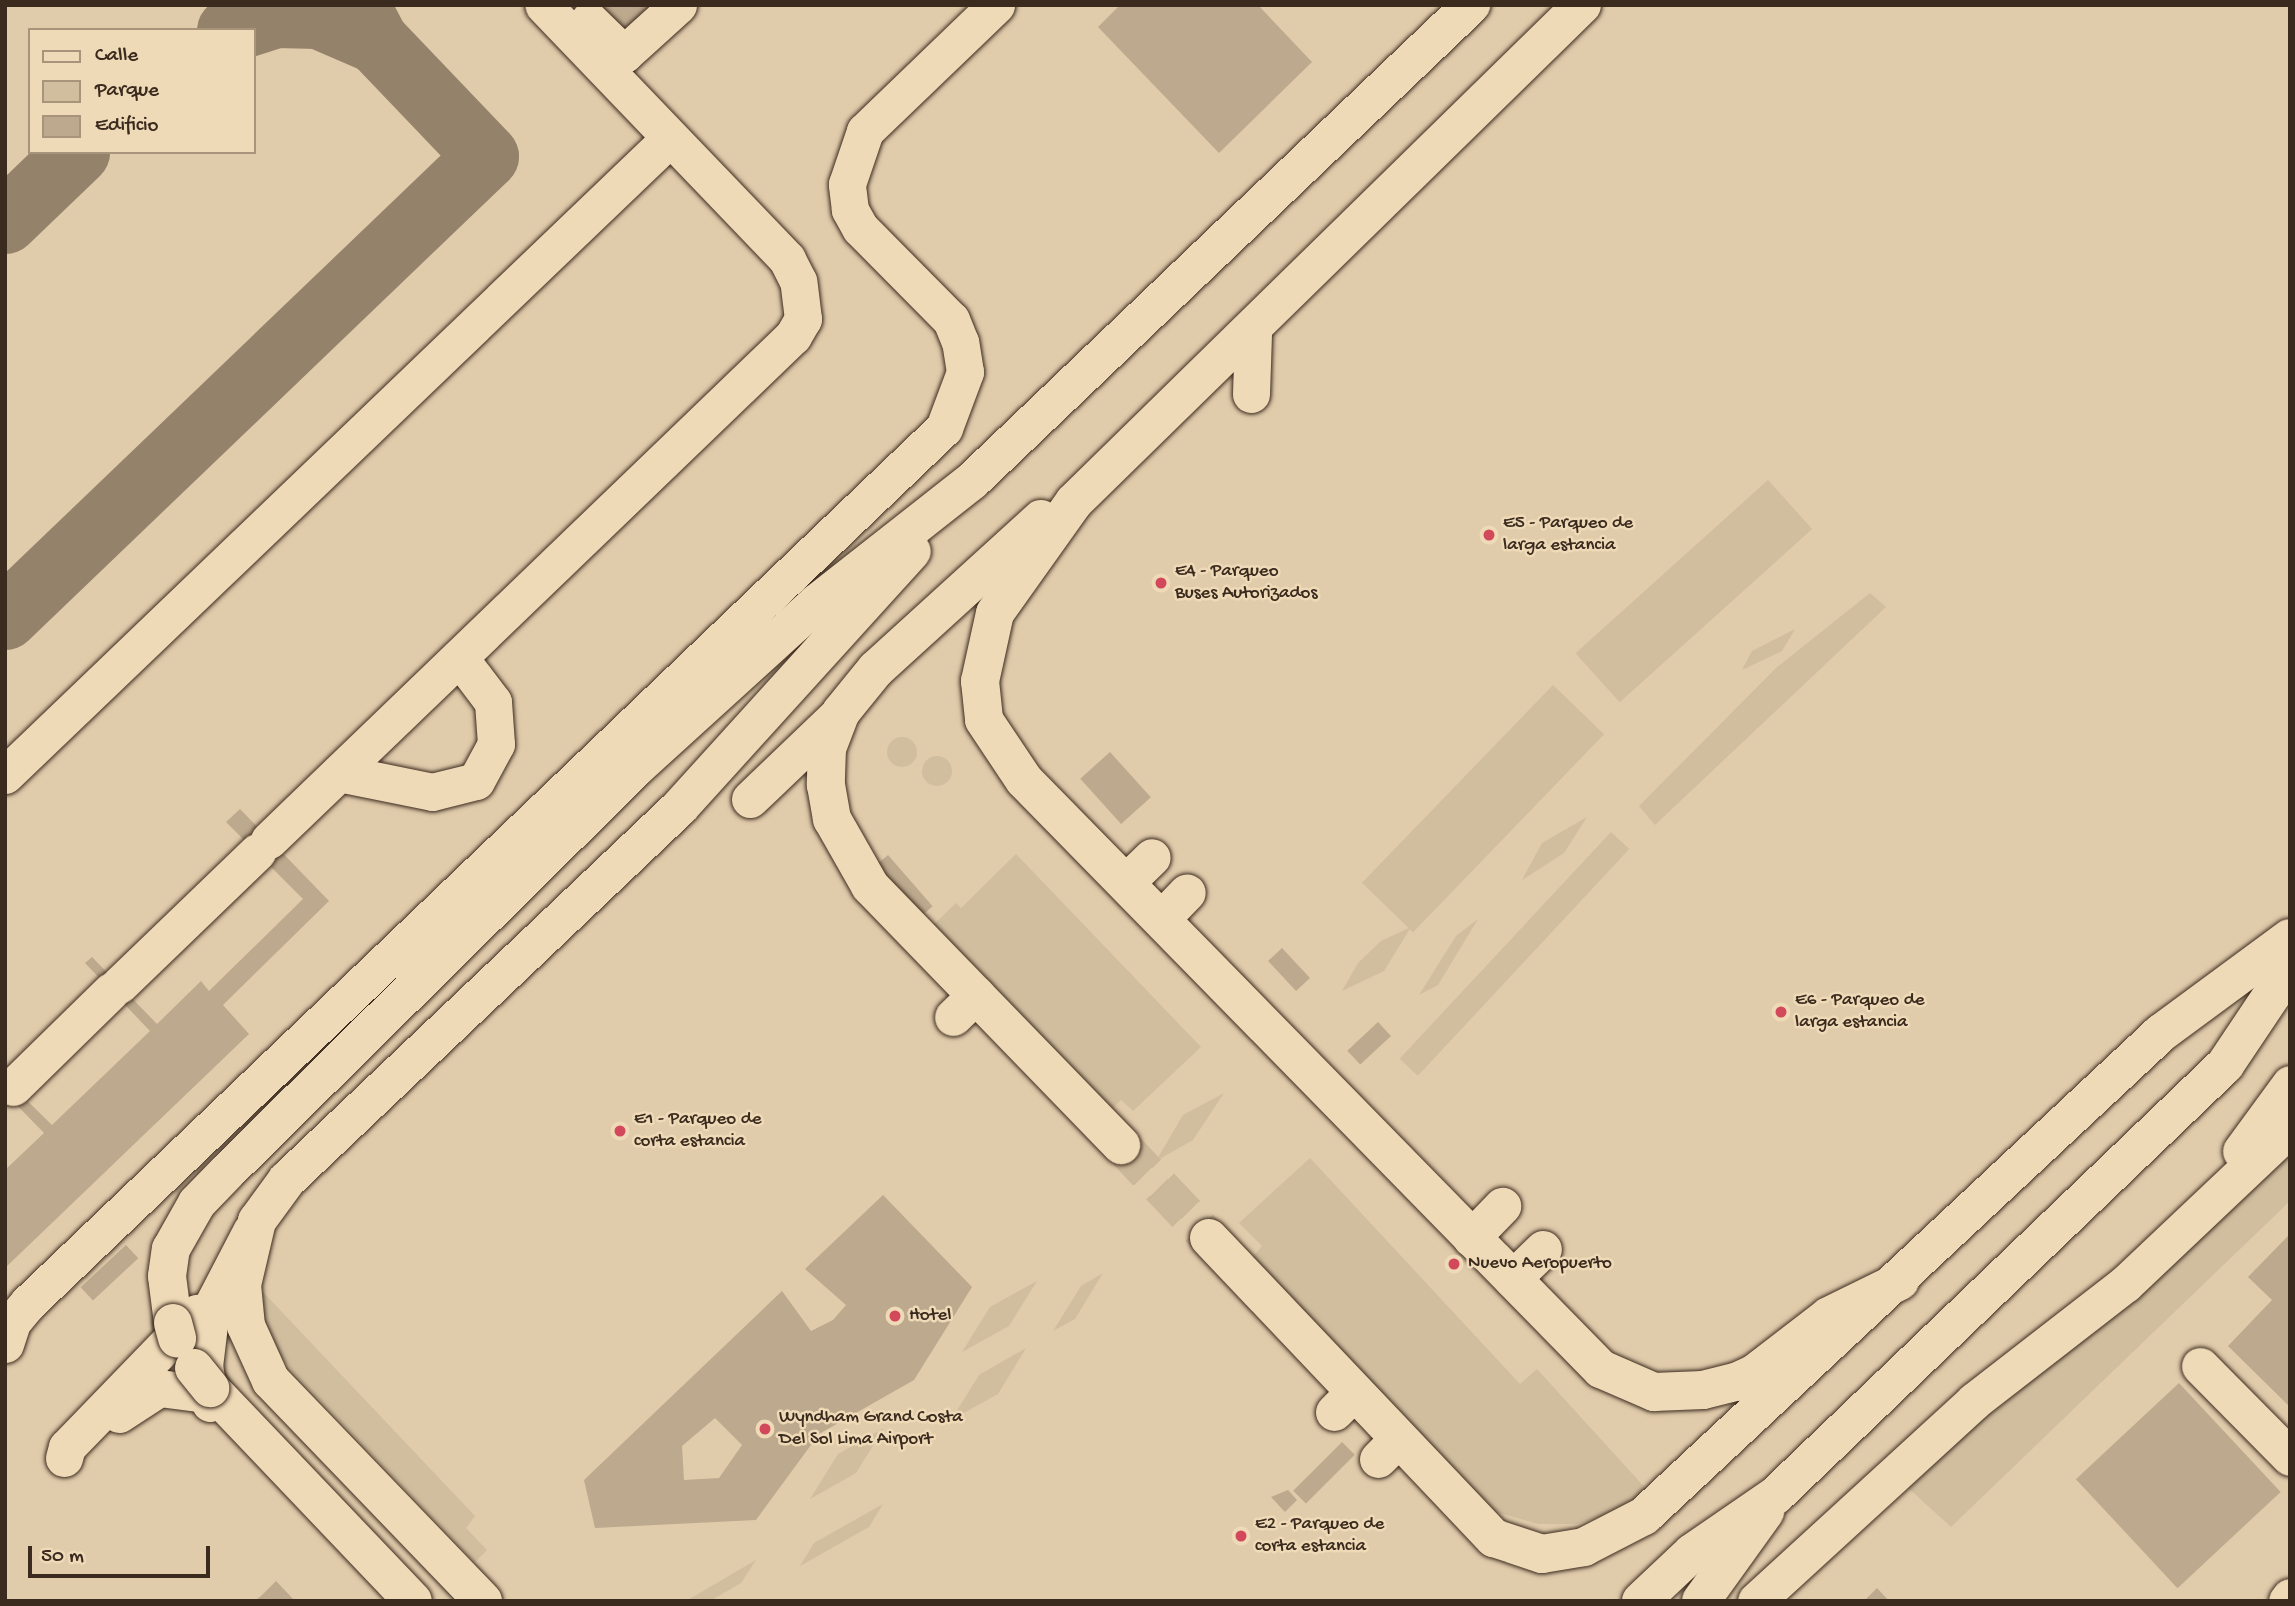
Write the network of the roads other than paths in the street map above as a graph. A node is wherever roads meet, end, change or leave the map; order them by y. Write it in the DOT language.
graph roads {
  1 [pos="543,5"];
  2 [pos="575,5"];
  3 [pos="678,5"];
  4 [pos="996,5"];
  5 [pos="1471,5"];
  6 [pos="1582,5"];
  7 [pos="670,138"];
  8 [pos="1252,333"];
  9 [pos="1251,394"];
  10 [pos="972,481"];
  11 [pos="1074,502"];
  12 [pos="459,657"];
  13 [pos="841,712"];
  14 [pos="339,773"];
  15 [pos="5,775"];
  16 [pos="750,799"];
  17 [pos="1152,857"];
  18 [pos="1125,883"];
  19 [pos="1187,892"];
  20 [pos="1161,919"];
  21 [pos="2290,938"];
  22 [pos="2290,968"];
  23 [pos="2290,1084"];
  24 [pos="8,1091"];
  25 [pos="2290,1128"];
  26 [pos="1121,1145"];
  27 [pos="1503,1206"];
  28 [pos="257,1221"];
  29 [pos="2189,1223"];
  30 [pos="1209,1238"];
  31 [pos="1471,1238"];
  32 [pos="1543,1249"];
  33 [pos="1512,1279"];
  34 [pos="1900,1281"];
  35 [pos="219,1284"];
  36 [pos="5,1344"];
  37 [pos="2200,1366"];
  38 [pos="206,1394"];
  39 [pos="2290,1457"];
  40 [pos="1776,1495"];
  41 [pos="2290,1597"];
  42 [pos="395,1601"];
  43 [pos="413,1601"];
  44 [pos="483,1601"];
  45 [pos="1641,1601"];
  46 [pos="1701,1601"];
  47 [pos="1756,1601"];
  48 [pos="2287,1601"];
  1 -- 7 [label="lane"];
  2 -- 3 [label="lane"];
  4 -- 36 [label="lane"];
  5 -- 10 [label="main road"];
  6 -- 8 [label="main road"];
  7 -- 12 [label="lane"];
  7 -- 15 [label="lane"];
  8 -- 9 [label="lane"];
  8 -- 11 [label="main road"];
  10 -- 28 [label="main road"];
  10 -- 43 [label="main road, bridge"];
  11 -- 13 [label="main road"];
  11 -- 18 [label="main road"];
  12 -- 14 [label="lane"];
  12 -- 14 [label="lane"];
  13 -- 16 [label="lane"];
  13 -- 26 [label="main road"];
  14 -- 24 [label="lane"];
  17 -- 18 [label="lane"];
  18 -- 20 [label="main road"];
  19 -- 20 [label="lane"];
  20 -- 31 [label="main road"];
  21 -- 34 [label="main road"];
  22 -- 40 [label="main road"];
  23 -- 29 [label="lane"];
  25 -- 29 [label="lane"];
  27 -- 31 [label="lane"];
  28 -- 35 [label="lane"];
  28 -- 44 [label="main road"];
  29 -- 47 [label="lane"];
  30 -- 34 [label="main road"];
  31 -- 33 [label="main road"];
  32 -- 33 [label="lane"];
  33 -- 34 [label="main road"];
  35 -- 38 [label="lane"];
  35 -- 38 [label="lane"];
  37 -- 39 [label="lane"];
  38 -- 42 [label="lane"];
  40 -- 45 [label="main road"];
  40 -- 46 [label="main road"];
  41 -- 48 [label="lane"];
}
